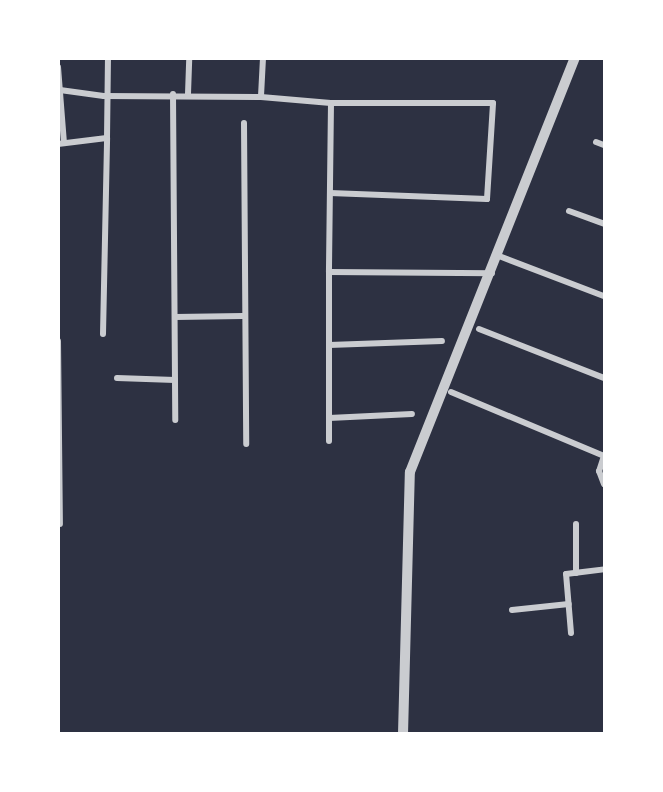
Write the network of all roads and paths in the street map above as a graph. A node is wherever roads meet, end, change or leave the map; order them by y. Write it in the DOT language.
graph roads {
  1 [pos="108,58"];
  2 [pos="189,58"];
  3 [pos="263,58"];
  4 [pos="574,58"];
  5 [pos="58,67"];
  6 [pos="60,90"];
  7 [pos="173,94"];
  8 [pos="188,94"];
  9 [pos="104,96"];
  10 [pos="261,97"];
  11 [pos="331,103"];
  12 [pos="244,123"];
  13 [pos="107,138"];
  14 [pos="596,142"];
  15 [pos="61,143"];
  16 [pos="604,145"];
  17 [pos="330,193"];
  18 [pos="569,211"];
  19 [pos="604,224"];
  20 [pos="499,256"];
  21 [pos="329,272"];
  22 [pos="492,273"];
  23 [pos="604,296"];
  24 [pos="243,316"];
  25 [pos="175,317"];
  26 [pos="479,329"];
  27 [pos="103,334"];
  28 [pos="58,341"];
  29 [pos="442,341"];
  30 [pos="329,345"];
  31 [pos="117,378"];
  32 [pos="604,378"];
  33 [pos="175,380"];
  34 [pos="451,392"];
  35 [pos="412,414"];
  36 [pos="329,418"];
  37 [pos="175,420"];
  38 [pos="329,441"];
  39 [pos="246,444"];
  40 [pos="604,456"];
  41 [pos="604,484"];
  42 [pos="60,524"];
  43 [pos="576,524"];
  44 [pos="604,569"];
  45 [pos="576,573"];
  46 [pos="569,604"];
  47 [pos="512,610"];
  48 [pos="571,633"];
  49 [pos="403,734"];
  1 -- 9 [label="street"];
  2 -- 8 [label="street"];
  3 -- 10 [label="street"];
  4 -- 20 [label="street"];
  5 -- 6 [label="street"];
  6 -- 9 [label="street"];
  6 -- 15 [label="street"];
  7 -- 8 [label="street"];
  7 -- 9 [label="street"];
  7 -- 25 [label="street"];
  8 -- 10 [label="street"];
  9 -- 13 [label="street"];
  10 -- 11 [label="street"];
  11 -- 17 [label="street"];
  11 -- 17 [label="street"];
  12 -- 24 [label="street"];
  13 -- 15 [label="street"];
  13 -- 27 [label="street"];
  14 -- 16 [label="street"];
  17 -- 21 [label="street"];
  18 -- 19 [label="street"];
  20 -- 22 [label="street"];
  20 -- 23 [label="street"];
  21 -- 22 [label="street"];
  21 -- 30 [label="street"];
  22 -- 49 [label="street"];
  24 -- 25 [label="street"];
  24 -- 39 [label="street"];
  25 -- 33 [label="street"];
  26 -- 32 [label="street"];
  28 -- 42 [label="street"];
  29 -- 30 [label="street"];
  30 -- 36 [label="street"];
  31 -- 33 [label="street"];
  33 -- 37 [label="street"];
  34 -- 40 [label="street"];
  35 -- 36 [label="street"];
  36 -- 38 [label="street"];
  40 -- 41 [label="street"];
  43 -- 45 [label="street"];
  44 -- 45 [label="street"];
  45 -- 46 [label="street"];
  46 -- 47 [label="street"];
  46 -- 48 [label="street"];
}
